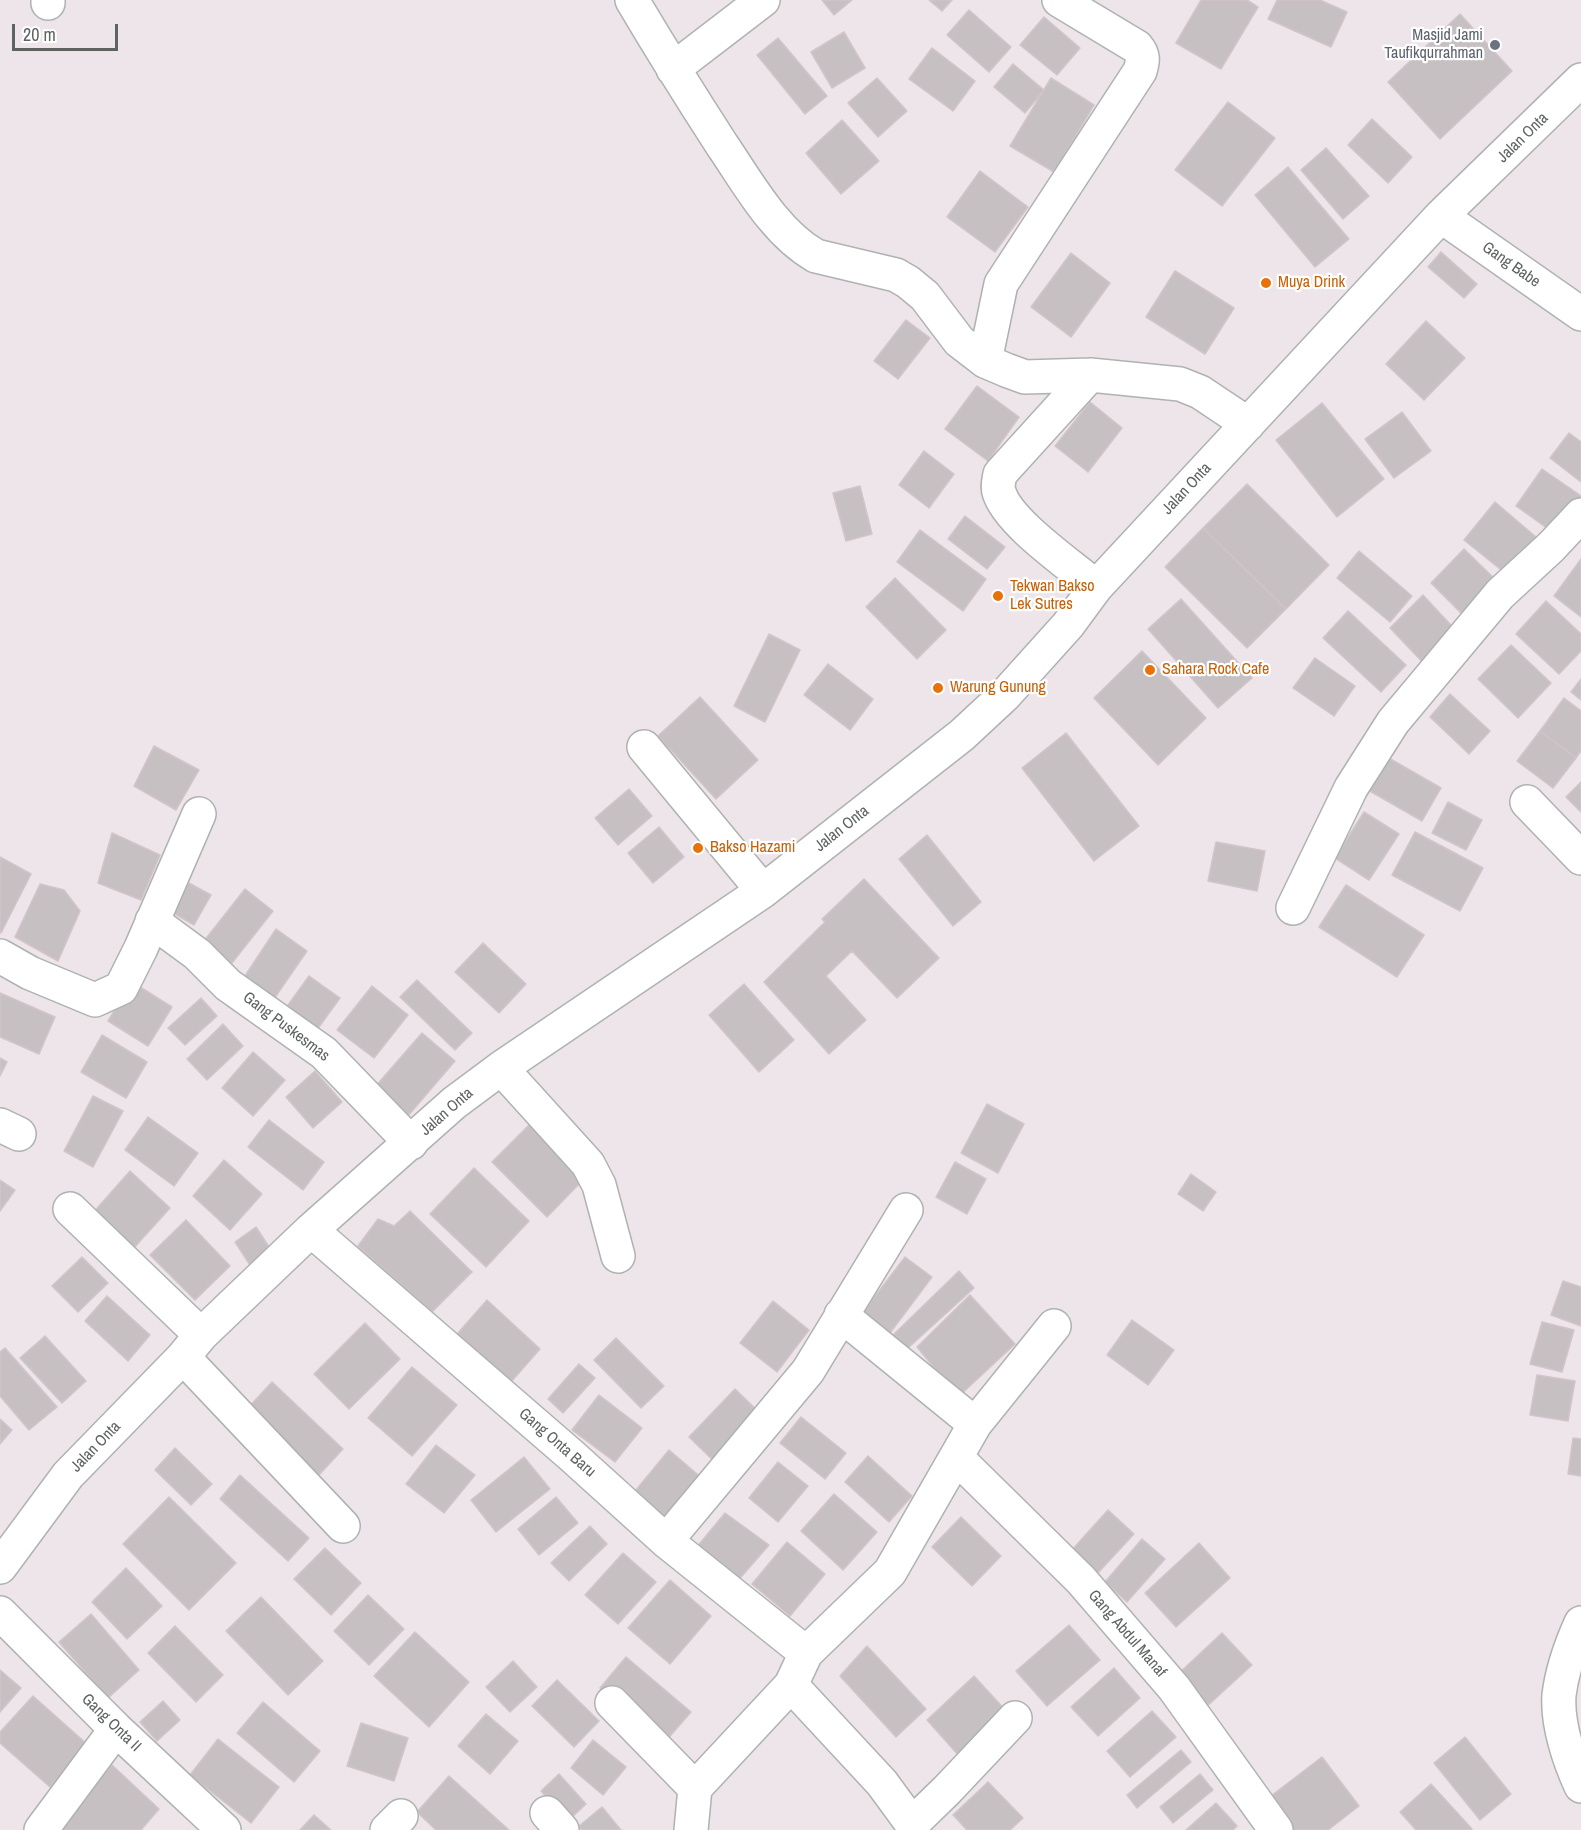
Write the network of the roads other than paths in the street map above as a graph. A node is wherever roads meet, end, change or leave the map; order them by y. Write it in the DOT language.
graph roads {
  1 [pos="632,0"];
  2 [pos="763,0"];
  3 [pos="1059,0"];
  4 [pos="673,69"];
  5 [pos="1581,80"];
  6 [pos="1441,216"];
  7 [pos="1581,314"];
  8 [pos="985,361"];
  9 [pos="1090,375"];
  10 [pos="1248,423"];
  11 [pos="1581,515"];
  12 [pos="1096,587"];
  13 [pos="644,747"];
  14 [pos="1527,802"];
  15 [pos="199,814"];
  16 [pos="1581,858"];
  17 [pos="763,891"];
  18 [pos="1293,908"];
  19 [pos="152,921"];
  20 [pos="0,956"];
  21 [pos="501,1068"];
  22 [pos="411,1143"];
  23 [pos="70,1209"];
  24 [pos="906,1210"];
  25 [pos="311,1230"];
  26 [pos="618,1256"];
  27 [pos="841,1315"];
  28 [pos="1054,1326"];
  29 [pos="192,1346"];
  30 [pos="975,1424"];
  31 [pos="956,1457"];
  32 [pos="343,1526"];
  33 [pos="666,1541"];
  34 [pos="0,1567"];
  35 [pos="0,1613"];
  36 [pos="1581,1623"];
  37 [pos="806,1653"];
  38 [pos="791,1685"];
  39 [pos="612,1703"];
  40 [pos="1015,1718"];
  41 [pos="116,1729"];
  42 [pos="1581,1786"];
  43 [pos="695,1788"];
  44 [pos="908,1827"];
  45 [pos="41,1830"];
  46 [pos="224,1830"];
  47 [pos="691,1830"];
  48 [pos="1276,1830"];
  1 -- 4 [label="street"];
  2 -- 4 [label="street"];
  3 -- 8 [label="street"];
  4 -- 8 [label="street"];
  5 -- 6 [label="street, Jalan Onta"];
  6 -- 7 [label="street, Gang Babe"];
  6 -- 10 [label="street, Jalan Onta"];
  8 -- 9 [label="street"];
  9 -- 10 [label="street"];
  9 -- 12 [label="street"];
  10 -- 12 [label="street, Jalan Onta"];
  11 -- 18 [label="street"];
  12 -- 17 [label="street, Jalan Onta"];
  13 -- 17 [label="street"];
  14 -- 16 [label="street"];
  15 -- 19 [label="street"];
  17 -- 21 [label="street, Jalan Onta"];
  19 -- 20 [label="street"];
  19 -- 22 [label="street, Gang Puskesmas"];
  21 -- 22 [label="street, Jalan Onta"];
  21 -- 26 [label="street"];
  22 -- 25 [label="street, Jalan Onta"];
  23 -- 29 [label="street"];
  24 -- 27 [label="street"];
  25 -- 29 [label="street, Jalan Onta"];
  25 -- 33 [label="street, Gang Onta Baru"];
  27 -- 30 [label="street"];
  27 -- 33 [label="street"];
  28 -- 30 [label="street"];
  29 -- 32 [label="street"];
  29 -- 34 [label="street, Jalan Onta"];
  30 -- 31 [label="street"];
  31 -- 37 [label="street"];
  31 -- 48 [label="street, Gang Abdul Manaf"];
  33 -- 37 [label="street, Gang Onta Baru"];
  35 -- 41 [label="street, Gang Onta II"];
  36 -- 42 [label="street"];
  37 -- 38 [label="street"];
  38 -- 43 [label="street"];
  38 -- 44 [label="street"];
  39 -- 43 [label="street"];
  40 -- 44 [label="street"];
  41 -- 45 [label="street"];
  41 -- 46 [label="street, Gang Onta II"];
  43 -- 47 [label="street"];
}
